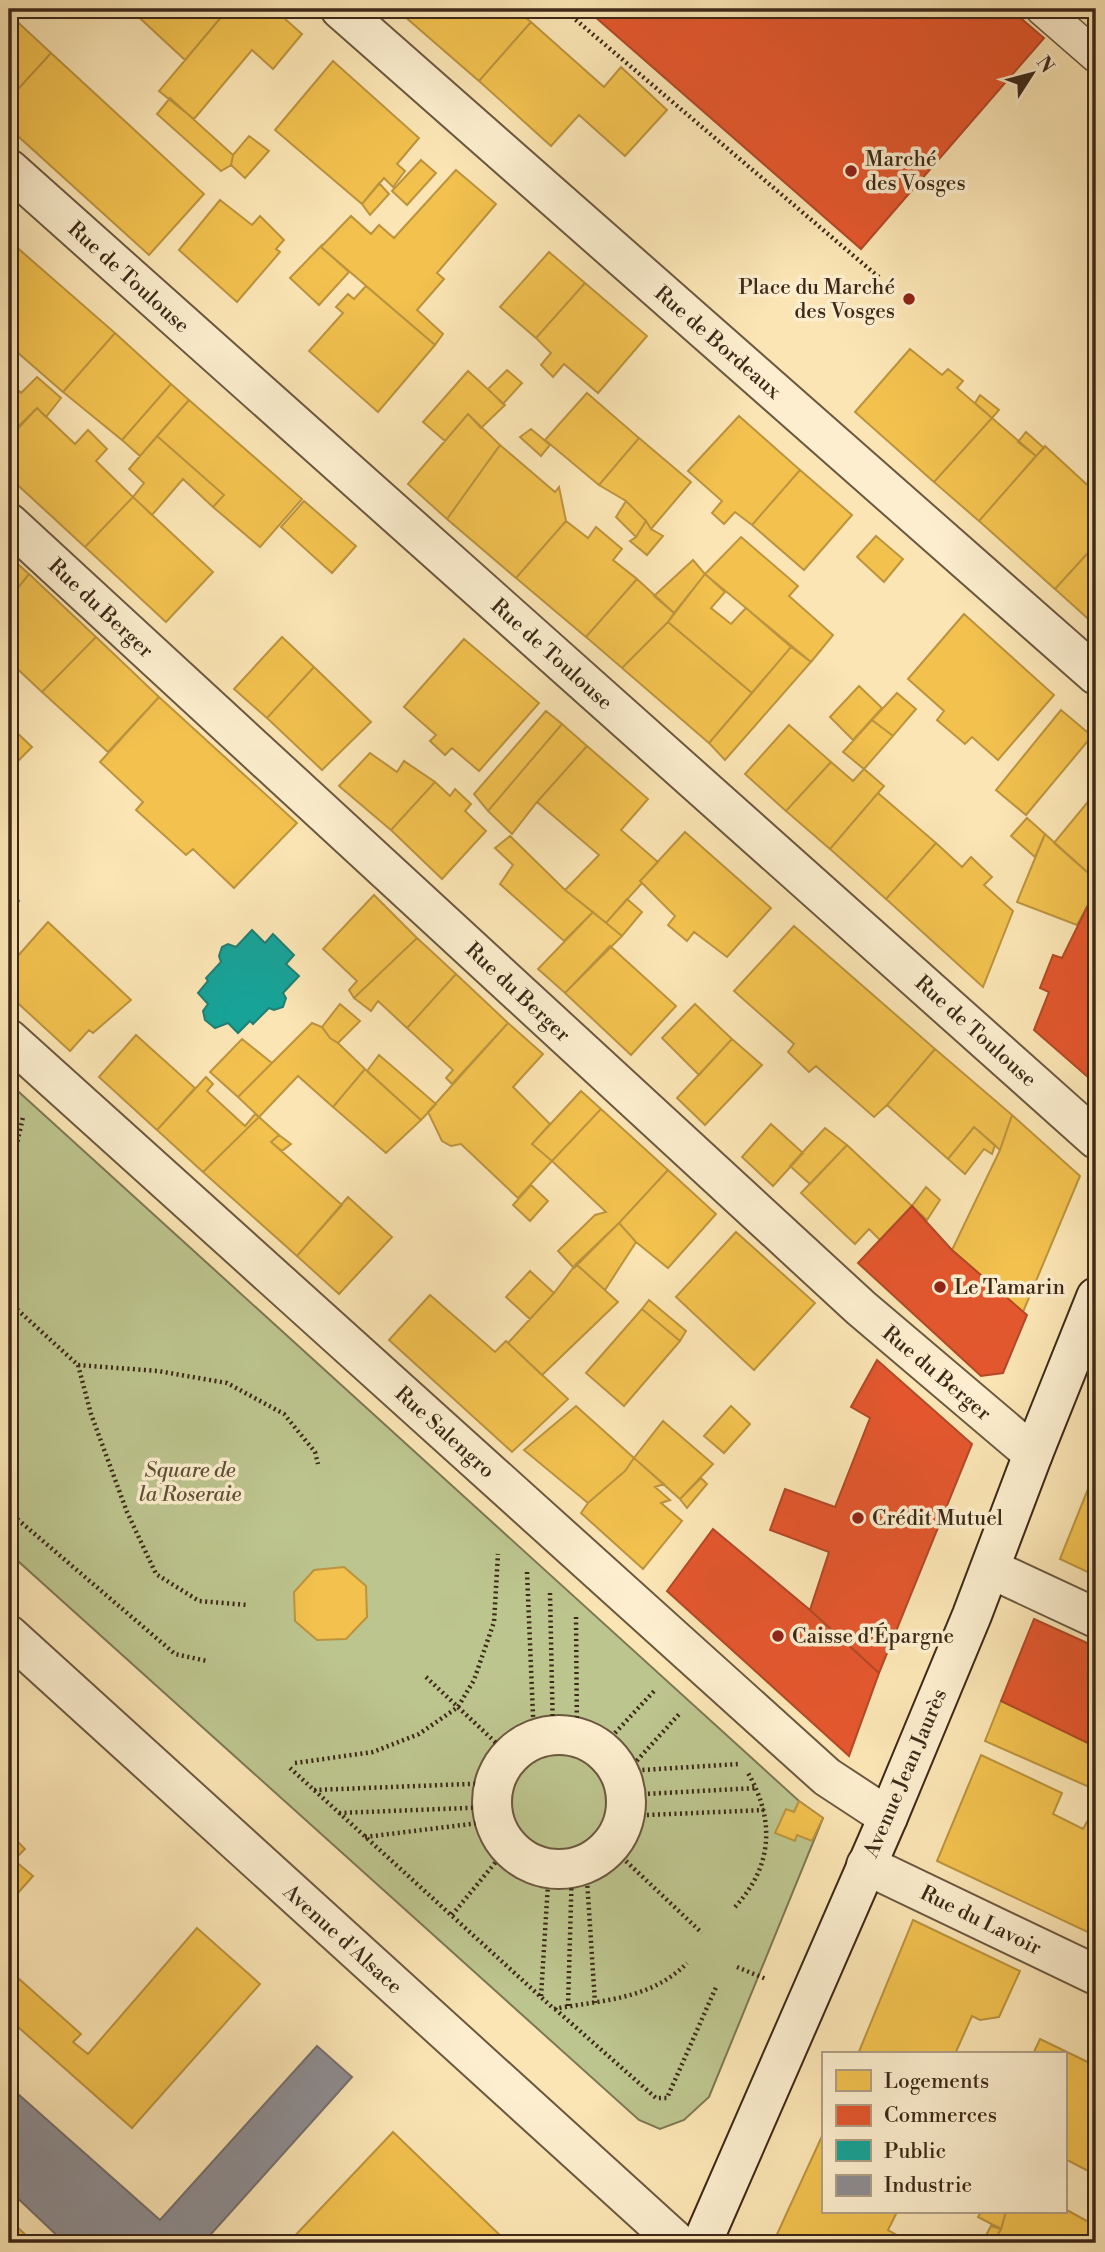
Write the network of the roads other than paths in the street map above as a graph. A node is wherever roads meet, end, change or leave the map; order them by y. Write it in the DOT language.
graph roads {
  1 [pos="340,9"];
  2 [pos="1042,9"];
  3 [pos="1096,56"];
  4 [pos="9,169"];
  5 [pos="9,523"];
  6 [pos="1096,675"];
  7 [pos="9,1039"];
  8 [pos="1096,1139"];
  9 [pos="1096,1297"];
  10 [pos="1033,1454"];
  11 [pos="991,1569"];
  12 [pos="1096,1618"];
  13 [pos="9,1635"];
  14 [pos="888,1817"];
  15 [pos="866,1865"];
  16 [pos="1096,1975"];
  17 [pos="678,2243"];
  18 [pos="702,2243"];
  1 -- 6 [label="street, Rue de Bordeaux"];
  2 -- 3 [label="lane"];
  4 -- 8 [label="street, Rue de Toulouse"];
  5 -- 10 [label="street, Rue du Berger"];
  7 -- 14 [label="street, Rue Salengro"];
  9 -- 10 [label="street, Avenue Jean Jaurès"];
  10 -- 11 [label="street, Avenue Jean Jaurès"];
  11 -- 12 [label="street"];
  11 -- 14 [label="street, Avenue Jean Jaurès"];
  13 -- 17 [label="street, Avenue d'Alsace"];
  14 -- 15 [label="street, Avenue Jean Jaurès"];
  15 -- 16 [label="street, Rue du Lavoir"];
  15 -- 18 [label="street, Avenue Jean Jaurès"];
}
